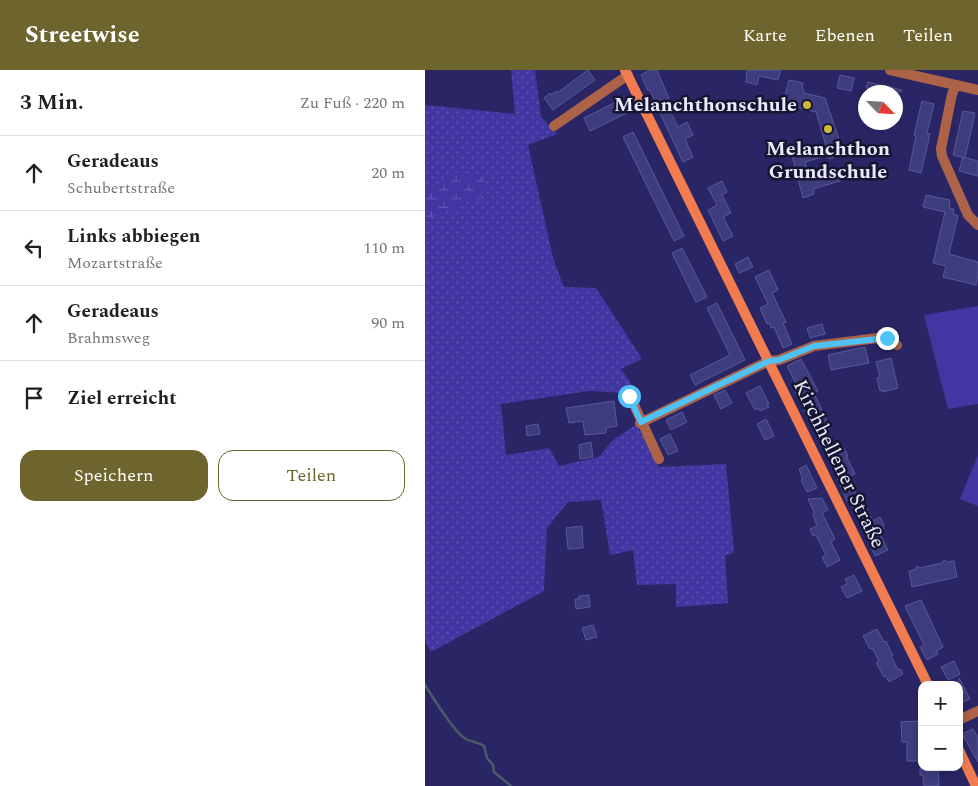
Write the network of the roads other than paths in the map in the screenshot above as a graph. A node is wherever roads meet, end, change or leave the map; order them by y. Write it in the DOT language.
graph roads {
  1 [pos="890,70"];
  2 [pos="627,73"];
  3 [pos="956,85"];
  4 [pos="978,90"];
  5 [pos="554,126"];
  6 [pos="978,224"];
  7 [pos="897,344"];
  8 [pos="769,361"];
  9 [pos="629,396"];
  10 [pos="641,422"];
  11 [pos="659,459"];
  12 [pos="926,681"];
  13 [pos="978,711"];
  14 [pos="963,718"];
  15 [pos="963,758"];
  16 [pos="977,786"];
  1 -- 3 [label="street"];
  2 -- 5 [label="street"];
  2 -- 8 [label="main road, Kirchhellener Straße"];
  3 -- 4 [label="street"];
  3 -- 6 [label="street"];
  7 -- 8 [label="street"];
  8 -- 10 [label="street"];
  8 -- 12 [label="main road, Kirchhellener Straße"];
  9 -- 10 [label="street"];
  10 -- 11 [label="street"];
  13 -- 14 [label="street"];
  15 -- 16 [label="main road"];
}
